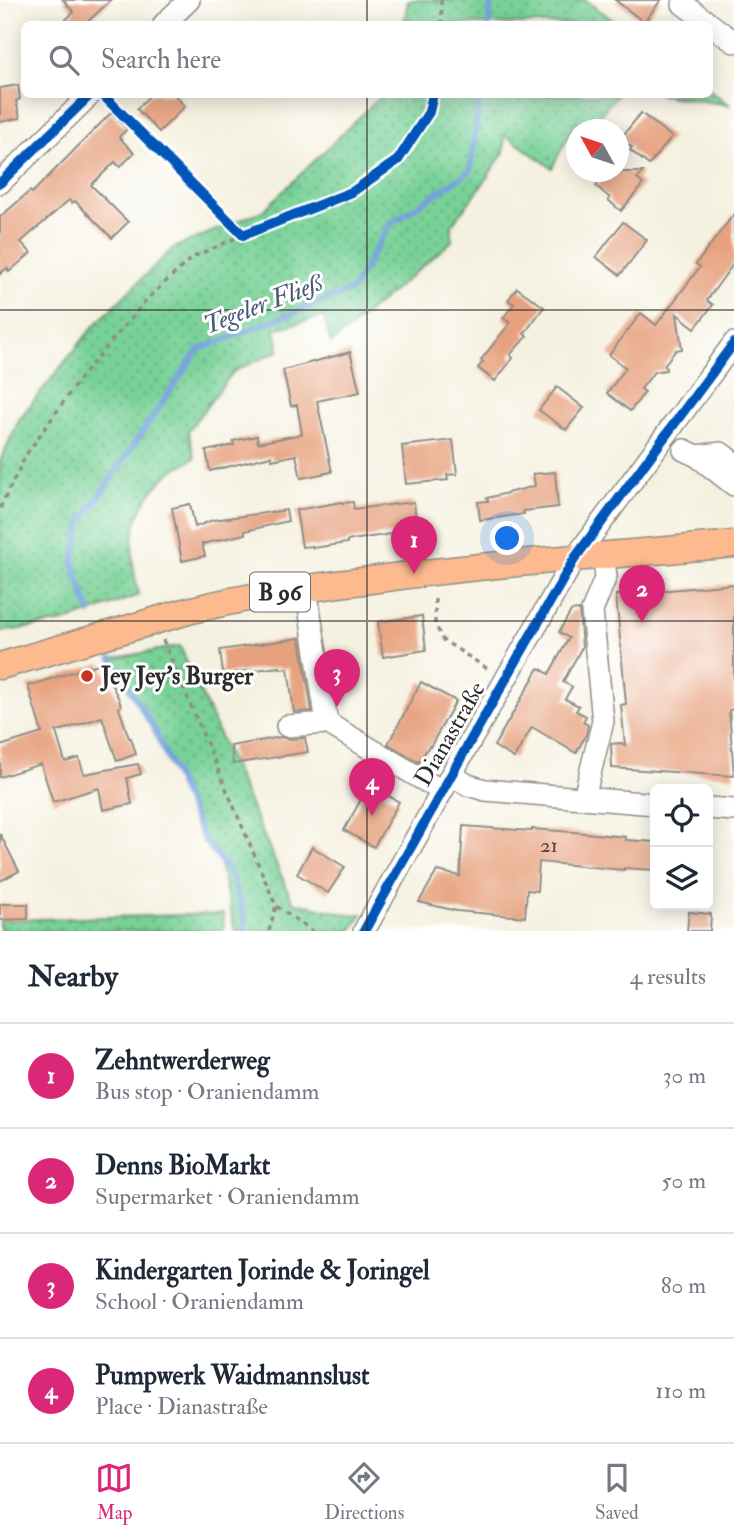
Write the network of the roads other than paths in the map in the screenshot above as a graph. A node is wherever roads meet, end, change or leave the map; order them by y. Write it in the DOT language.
graph roads {
  1 [pos="189,0"];
  2 [pos="682,4"];
  3 [pos="167,21"];
  4 [pos="706,21"];
  5 [pos="713,26"];
  6 [pos="734,41"];
  7 [pos="94,98"];
  8 [pos="0,183"];
  9 [pos="734,343"];
  10 [pos="734,463"];
  11 [pos="734,485"];
  12 [pos="734,544"];
  13 [pos="603,555"];
  14 [pos="575,558"];
  15 [pos="306,588"];
  16 [pos="1,664"];
  17 [pos="327,723"];
  18 [pos="287,726"];
  19 [pos="446,783"];
  20 [pos="584,798"];
  21 [pos="650,804"];
  22 [pos="713,808"];
  23 [pos="734,810"];
  24 [pos="364,931"];
  1 -- 3 [label="street"];
  2 -- 4 [label="street"];
  5 -- 6 [label="street"];
  7 -- 8 [label="street"];
  9 -- 14 [label="street, Dianastraße"];
  10 -- 11 [label="street"];
  12 -- 13 [label="main road, B 96"];
  13 -- 14 [label="main road, B 96"];
  13 -- 20 [label="street"];
  14 -- 15 [label="main road, B 96"];
  14 -- 19 [label="street, Dianastraße"];
  15 -- 16 [label="main road, B 96"];
  15 -- 17 [label="street"];
  17 -- 18 [label="street"];
  17 -- 19 [label="street"];
  19 -- 20 [label="street"];
  19 -- 24 [label="street, Dianastraße"];
  20 -- 21 [label="street"];
  22 -- 23 [label="street"];
}
